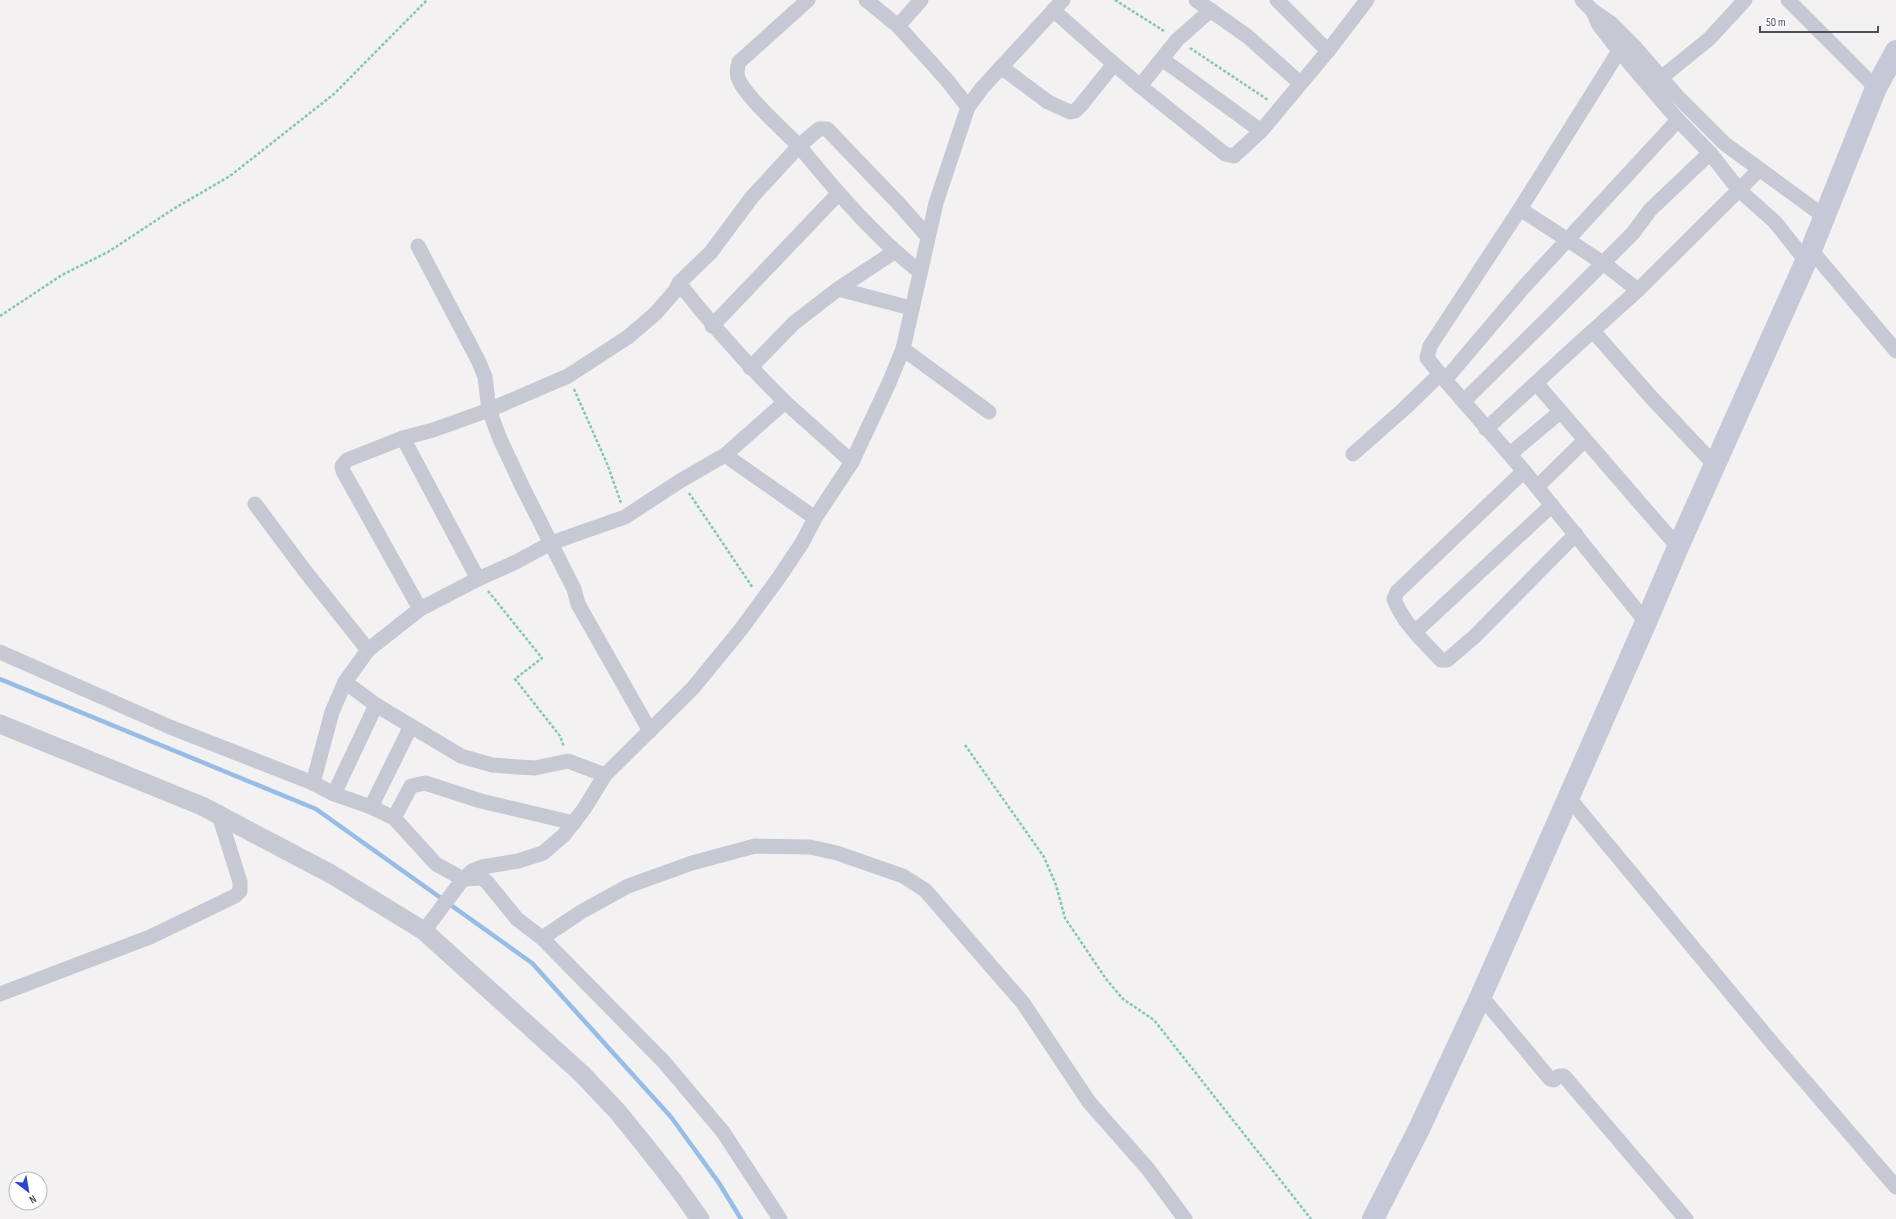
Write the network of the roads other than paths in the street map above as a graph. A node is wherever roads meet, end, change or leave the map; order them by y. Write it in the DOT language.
graph roads {
  1 [pos="808,0"];
  2 [pos="866,0"];
  3 [pos="921,0"];
  4 [pos="1196,0"];
  5 [pos="1277,0"];
  6 [pos="1368,0"];
  7 [pos="1746,0"];
  8 [pos="1788,0"];
  9 [pos="1058,5"];
  10 [pos="1588,5"];
  11 [pos="1211,10"];
  12 [pos="898,26"];
  13 [pos="1328,51"];
  14 [pos="1619,51"];
  15 [pos="1896,51"];
  16 [pos="1162,59"];
  17 [pos="1114,64"];
  18 [pos="1000,67"];
  19 [pos="1662,77"];
  20 [pos="1300,83"];
  21 [pos="1140,86"];
  22 [pos="1876,88"];
  23 [pos="968,107"];
  24 [pos="1678,120"];
  25 [pos="1261,131"];
  26 [pos="799,146"];
  27 [pos="1710,153"];
  28 [pos="1759,170"];
  29 [pos="1739,190"];
  30 [pos="838,194"];
  31 [pos="1520,209"];
  32 [pos="1825,217"];
  33 [pos="928,237"];
  34 [pos="1567,240"];
  35 [pos="418,246"];
  36 [pos="894,252"];
  37 [pos="1808,255"];
  38 [pos="1603,263"];
  39 [pos="920,272"];
  40 [pos="679,283"];
  41 [pos="838,289"];
  42 [pos="1638,290"];
  43 [pos="911,308"];
  44 [pos="712,326"];
  45 [pos="1593,331"];
  46 [pos="902,349"];
  47 [pos="1896,351"];
  48 [pos="750,368"];
  49 [pos="1442,377"];
  50 [pos="1536,383"];
  51 [pos="1464,401"];
  52 [pos="785,402"];
  53 [pos="490,410"];
  54 [pos="988,412"];
  55 [pos="1560,412"];
  56 [pos="1486,429"];
  57 [pos="403,438"];
  58 [pos="1585,440"];
  59 [pos="1353,454"];
  60 [pos="1510,454"];
  61 [pos="724,455"];
  62 [pos="852,462"];
  63 [pos="1714,464"];
  64 [pos="1524,471"];
  65 [pos="1537,487"];
  66 [pos="255,504"];
  67 [pos="1552,505"];
  68 [pos="815,518"];
  69 [pos="1576,534"];
  70 [pos="551,543"];
  71 [pos="1678,547"];
  72 [pos="478,579"];
  73 [pos="420,609"];
  74 [pos="1646,622"];
  75 [pos="1415,632"];
  76 [pos="368,650"];
  77 [pos="0,652"];
  78 [pos="345,682"];
  79 [pos="376,705"];
  80 [pos="0,724"];
  81 [pos="410,726"];
  82 [pos="650,731"];
  83 [pos="605,775"];
  84 [pos="313,783"];
  85 [pos="334,794"];
  86 [pos="1569,798"];
  87 [pos="371,807"];
  88 [pos="219,815"];
  89 [pos="394,818"];
  90 [pos="574,823"];
  91 [pos="460,884"];
  92 [pos="428,926"];
  93 [pos="542,938"];
  94 [pos="0,994"];
  95 [pos="1481,996"];
  96 [pos="1896,1187"];
  97 [pos="700,1219"];
  98 [pos="780,1219"];
  99 [pos="1185,1219"];
  100 [pos="1373,1219"];
  101 [pos="1686,1219"];
  1 -- 26 [label="street"];
  2 -- 12 [label="street"];
  3 -- 12 [label="street"];
  4 -- 11 [label="street"];
  5 -- 13 [label="street"];
  6 -- 13 [label="street"];
  7 -- 19 [label="street"];
  8 -- 22 [label="street"];
  9 -- 17 [label="street"];
  9 -- 18 [label="street"];
  10 -- 14 [label="street"];
  10 -- 19 [label="street"];
  11 -- 16 [label="street"];
  11 -- 20 [label="street"];
  12 -- 23 [label="street"];
  13 -- 20 [label="street"];
  14 -- 24 [label="street"];
  14 -- 31 [label="street"];
  15 -- 22 [label="main road"];
  16 -- 21 [label="street"];
  16 -- 25 [label="street"];
  17 -- 18 [label="street"];
  17 -- 21 [label="street"];
  18 -- 23 [label="street"];
  19 -- 28 [label="street"];
  20 -- 25 [label="street"];
  21 -- 25 [label="street"];
  22 -- 32 [label="main road"];
  23 -- 33 [label="street"];
  24 -- 27 [label="street"];
  24 -- 34 [label="street"];
  26 -- 30 [label="street"];
  26 -- 33 [label="street"];
  26 -- 40 [label="street"];
  27 -- 29 [label="street"];
  27 -- 38 [label="street"];
  28 -- 29 [label="street"];
  28 -- 32 [label="street"];
  29 -- 37 [label="street"];
  29 -- 42 [label="street"];
  30 -- 36 [label="street"];
  30 -- 44 [label="street"];
  31 -- 34 [label="street"];
  31 -- 49 [label="street"];
  32 -- 37 [label="main road"];
  33 -- 39 [label="street"];
  34 -- 38 [label="street"];
  34 -- 49 [label="street"];
  35 -- 53 [label="street"];
  36 -- 39 [label="street"];
  36 -- 41 [label="street"];
  37 -- 47 [label="street"];
  37 -- 63 [label="main road"];
  38 -- 42 [label="street"];
  38 -- 51 [label="street"];
  39 -- 43 [label="street"];
  40 -- 44 [label="street"];
  40 -- 53 [label="street"];
  41 -- 43 [label="street"];
  41 -- 48 [label="street"];
  42 -- 45 [label="street"];
  43 -- 46 [label="street"];
  44 -- 48 [label="street"];
  45 -- 50 [label="street"];
  45 -- 63 [label="street"];
  46 -- 54 [label="street"];
  46 -- 62 [label="street"];
  48 -- 52 [label="street"];
  49 -- 51 [label="street"];
  49 -- 59 [label="street"];
  50 -- 55 [label="street"];
  50 -- 56 [label="street"];
  51 -- 56 [label="street"];
  52 -- 61 [label="street"];
  52 -- 62 [label="street"];
  53 -- 57 [label="street"];
  53 -- 70 [label="street"];
  55 -- 58 [label="street"];
  55 -- 60 [label="street"];
  56 -- 60 [label="street"];
  57 -- 72 [label="street"];
  57 -- 73 [label="street"];
  58 -- 65 [label="street"];
  58 -- 71 [label="street"];
  60 -- 64 [label="street"];
  61 -- 68 [label="street"];
  61 -- 70 [label="street"];
  62 -- 68 [label="street"];
  63 -- 71 [label="main road"];
  64 -- 65 [label="street"];
  64 -- 75 [label="street"];
  65 -- 67 [label="street"];
  66 -- 76 [label="street"];
  67 -- 69 [label="street"];
  67 -- 75 [label="street"];
  68 -- 82 [label="street"];
  69 -- 74 [label="street"];
  69 -- 75 [label="street"];
  70 -- 72 [label="street"];
  70 -- 82 [label="street"];
  71 -- 74 [label="main road"];
  72 -- 73 [label="street"];
  73 -- 76 [label="street"];
  74 -- 86 [label="main road"];
  76 -- 78 [label="street"];
  77 -- 84 [label="street"];
  78 -- 79 [label="street"];
  78 -- 84 [label="street"];
  79 -- 81 [label="street"];
  79 -- 85 [label="street"];
  80 -- 88 [label="street"];
  81 -- 83 [label="street"];
  81 -- 87 [label="street"];
  82 -- 83 [label="street"];
  83 -- 90 [label="street"];
  84 -- 85 [label="street"];
  85 -- 87 [label="street"];
  86 -- 95 [label="main road"];
  86 -- 96 [label="street"];
  87 -- 89 [label="street"];
  88 -- 92 [label="street"];
  88 -- 94 [label="street"];
  89 -- 90 [label="street"];
  89 -- 91 [label="street"];
  90 -- 91 [label="street"];
  91 -- 92 [label="street"];
  91 -- 93 [label="street"];
  92 -- 97 [label="street"];
  93 -- 98 [label="street"];
  93 -- 99 [label="street"];
  95 -- 100 [label="main road"];
  95 -- 101 [label="street"];
}
